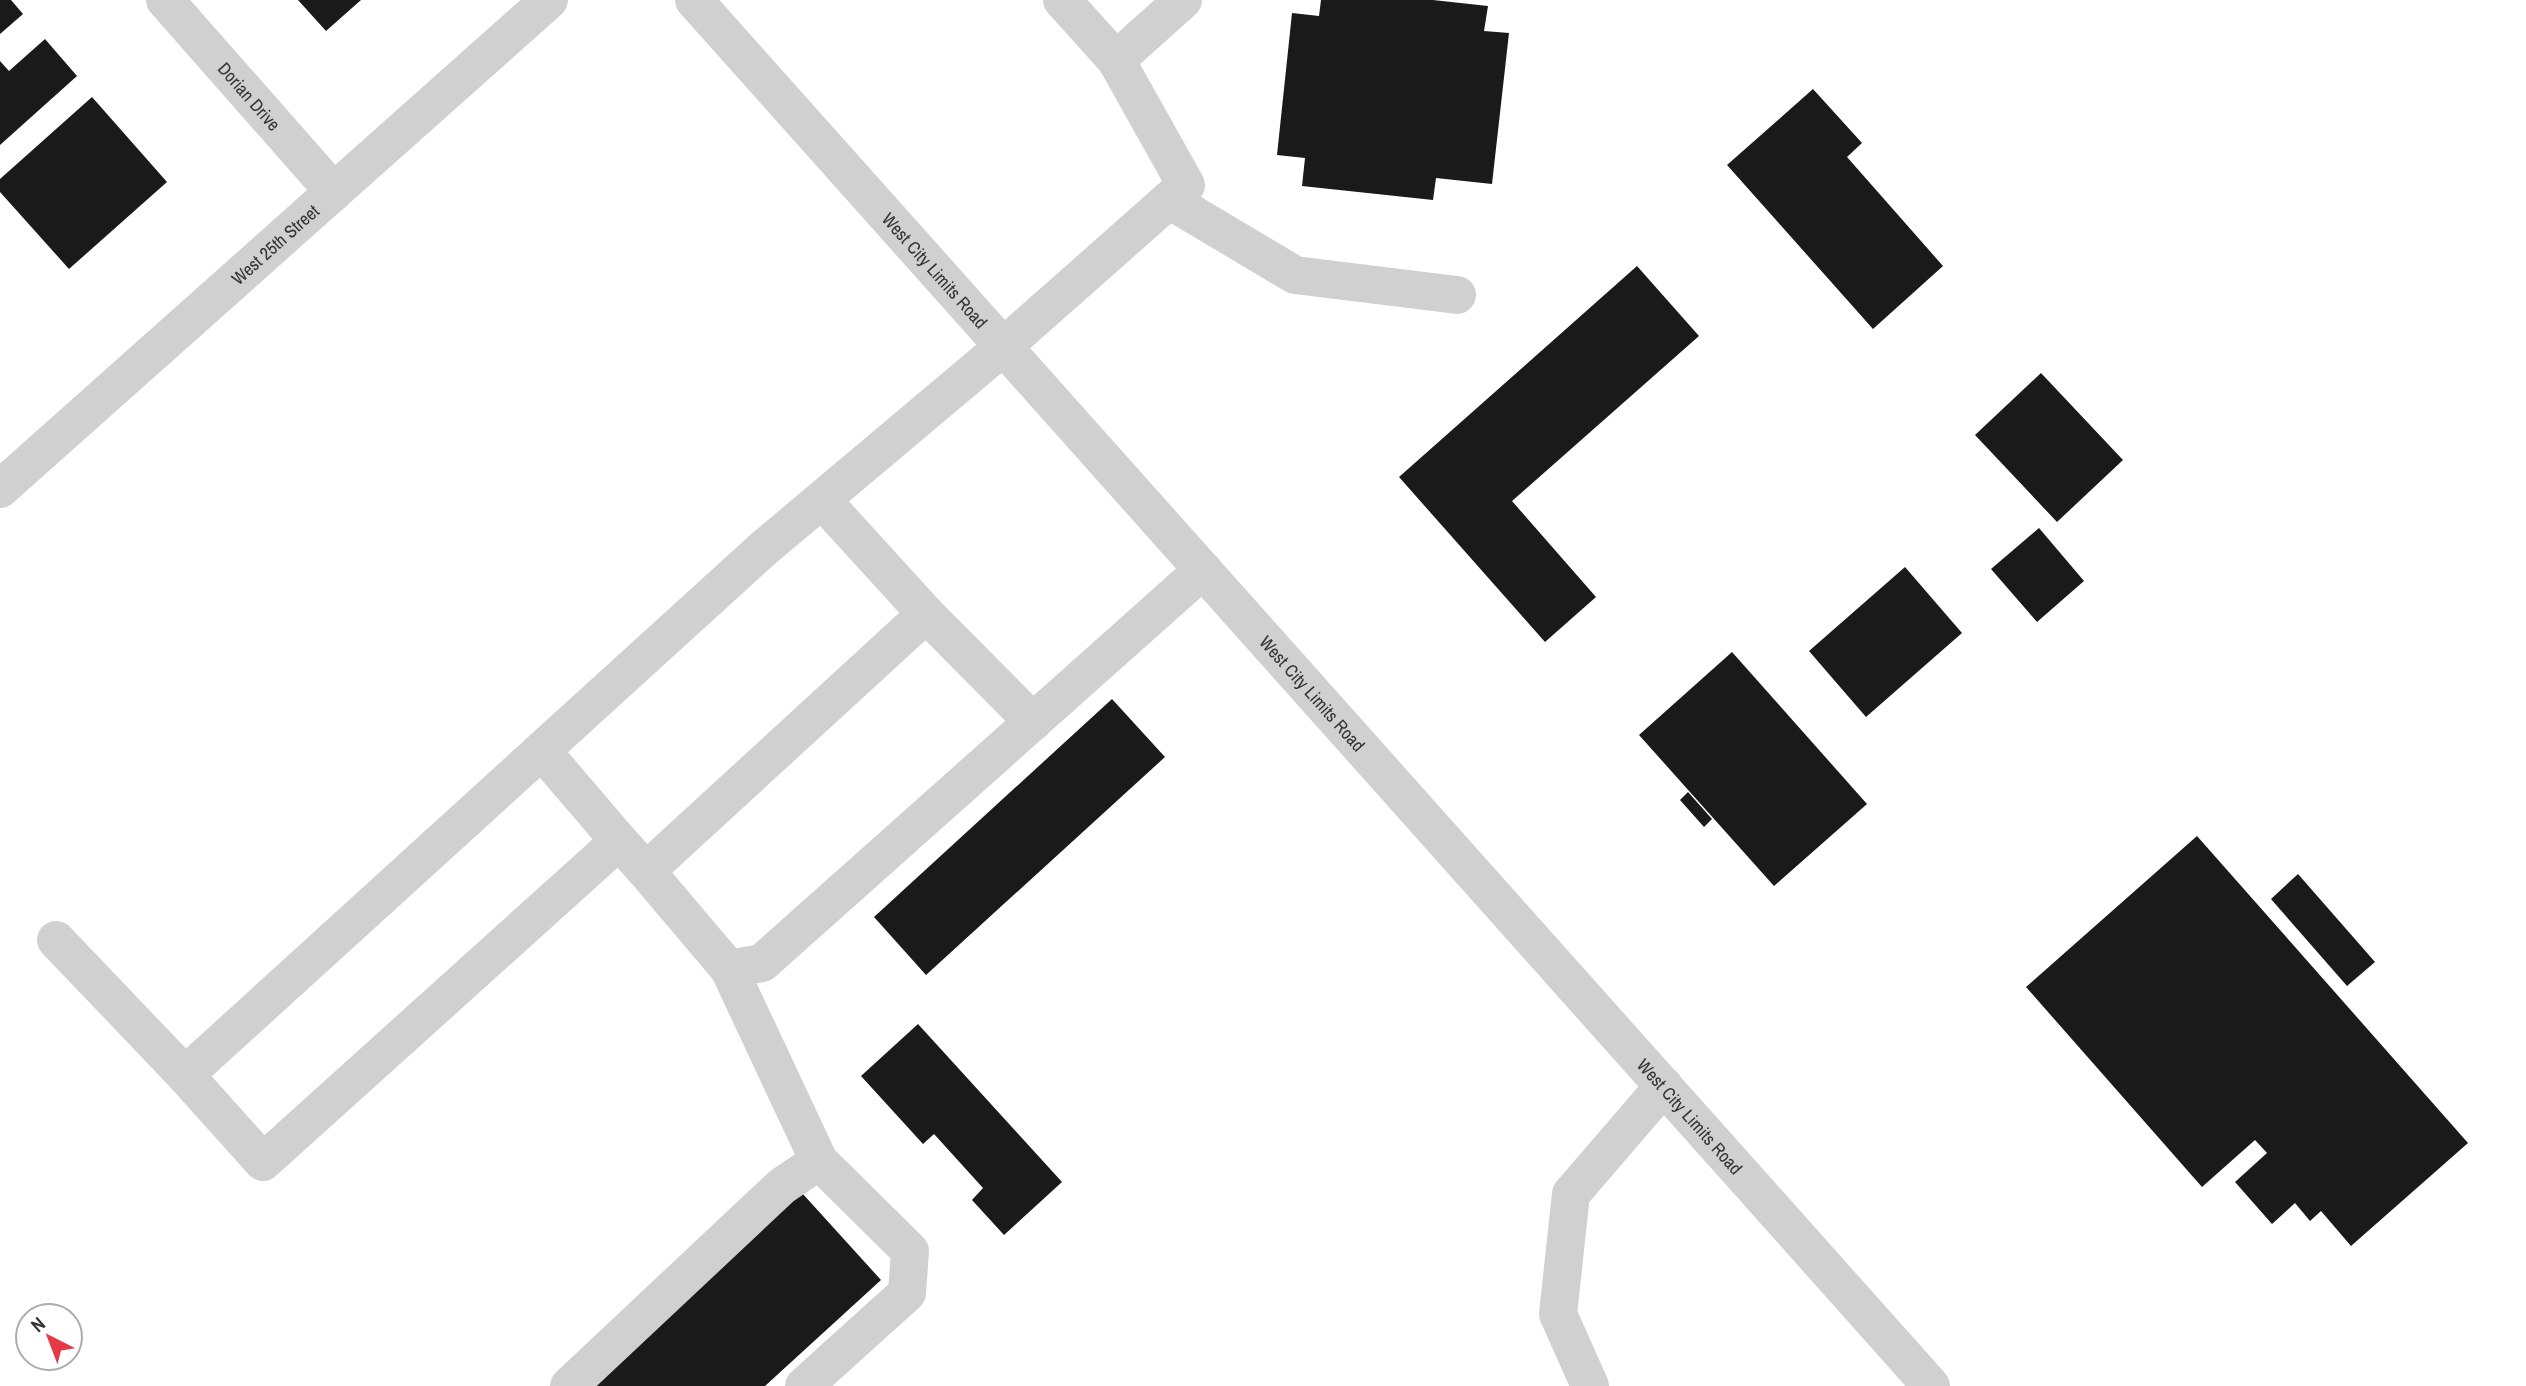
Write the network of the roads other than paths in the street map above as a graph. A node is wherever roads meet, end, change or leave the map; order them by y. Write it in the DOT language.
graph roads {
  1 [pos="165,0"];
  2 [pos="549,0"];
  3 [pos="694,0"];
  4 [pos="1062,0"];
  5 [pos="1183,0"];
  6 [pos="1116,60"];
  7 [pos="334,192"];
  8 [pos="1169,200"];
  9 [pos="1457,295"];
  10 [pos="1003,347"];
  11 [pos="0,489"];
  12 [pos="822,500"];
  13 [pos="1203,570"];
  14 [pos="926,614"];
  15 [pos="1033,722"];
  16 [pos="542,751"];
  17 [pos="619,841"];
  18 [pos="646,871"];
  19 [pos="56,940"];
  20 [pos="729,969"];
  21 [pos="186,1075"];
  22 [pos="1664,1086"];
  23 [pos="820,1161"];
  24 [pos="569,1386"];
  25 [pos="804,1386"];
  26 [pos="1590,1386"];
  27 [pos="1931,1386"];
  1 -- 7 [label="street, Dorian Drive"];
  2 -- 7 [label="street, West 25th Street"];
  3 -- 10 [label="street, West City Limits Road"];
  4 -- 6 [label="street"];
  5 -- 6 [label="street"];
  6 -- 8 [label="street"];
  7 -- 11 [label="street, West 25th Street"];
  8 -- 9 [label="street"];
  8 -- 10 [label="street"];
  10 -- 12 [label="street"];
  10 -- 13 [label="street, West City Limits Road"];
  12 -- 14 [label="street"];
  12 -- 16 [label="street"];
  13 -- 15 [label="street"];
  13 -- 22 [label="street, West City Limits Road"];
  14 -- 15 [label="street"];
  14 -- 18 [label="street"];
  15 -- 20 [label="street"];
  16 -- 17 [label="street"];
  16 -- 21 [label="street"];
  17 -- 18 [label="street"];
  17 -- 21 [label="street"];
  18 -- 20 [label="street"];
  19 -- 21 [label="street"];
  20 -- 23 [label="street"];
  22 -- 26 [label="street"];
  22 -- 27 [label="street, West City Limits Road"];
  23 -- 24 [label="street"];
  23 -- 25 [label="street"];
}
